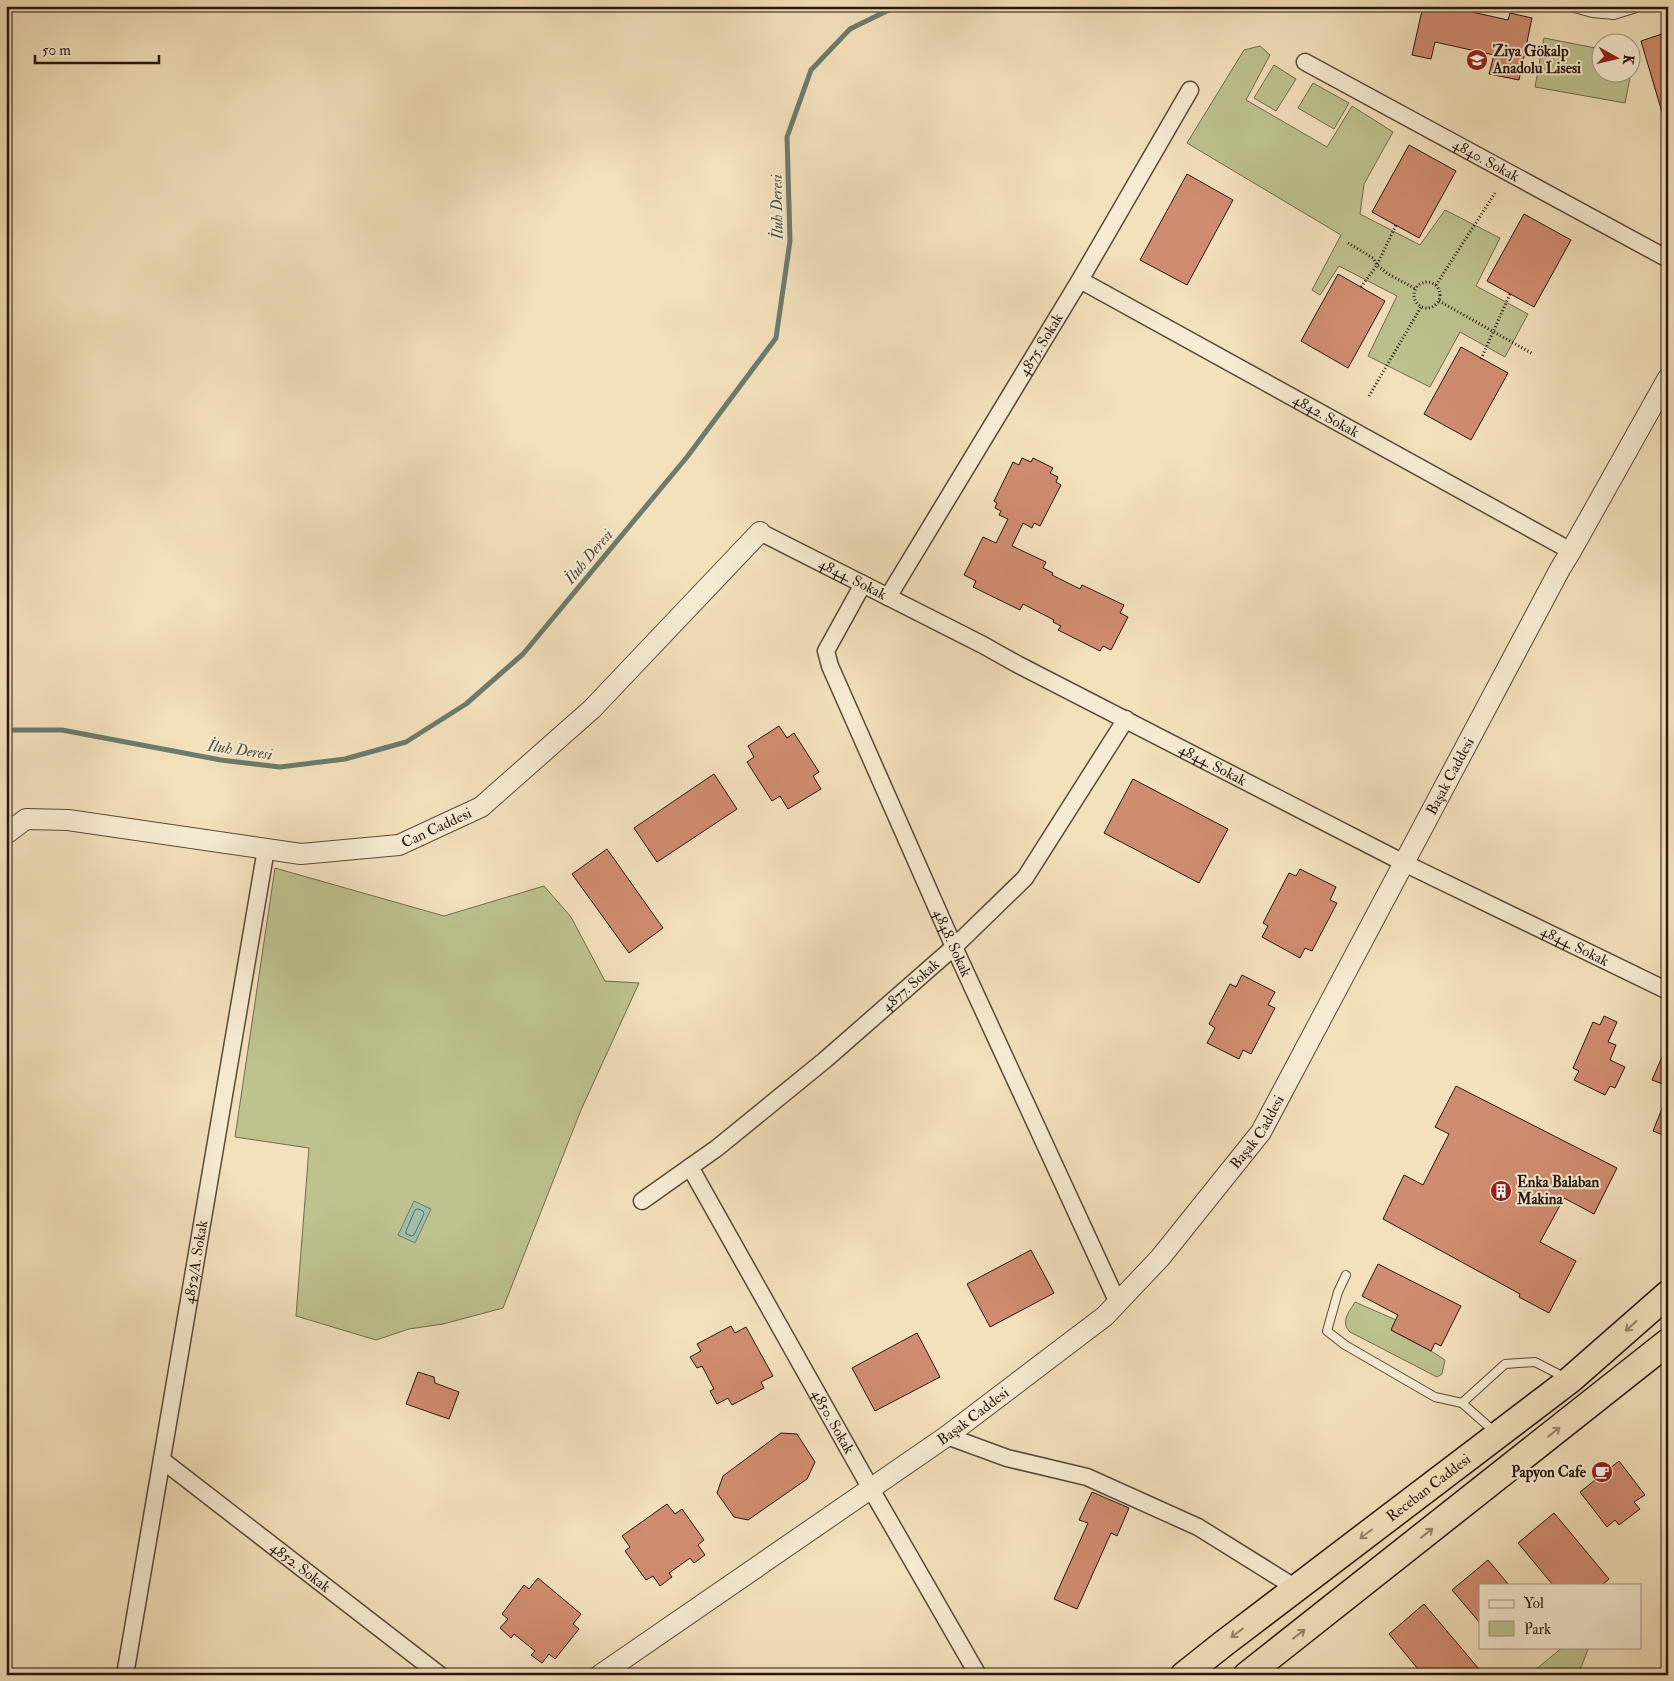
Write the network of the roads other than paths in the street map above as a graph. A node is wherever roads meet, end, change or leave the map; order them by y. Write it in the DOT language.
graph roads {
  1 [pos="1567,6"];
  2 [pos="1643,6"];
  3 [pos="1305,62"];
  4 [pos="1190,90"];
  5 [pos="1668,259"];
  6 [pos="1080,280"];
  7 [pos="1668,378"];
  8 [pos="760,532"];
  9 [pos="1571,551"];
  10 [pos="863,584"];
  11 [pos="888,597"];
  12 [pos="1126,719"];
  13 [pos="6,834"];
  14 [pos="266,849"];
  15 [pos="1404,863"];
  16 [pos="954,947"];
  17 [pos="1667,990"];
  18 [pos="690,1167"];
  19 [pos="642,1201"];
  20 [pos="1346,1275"];
  21 [pos="1668,1294"];
  22 [pos="1118,1303"];
  23 [pos="1668,1342"];
  24 [pos="1570,1380"];
  25 [pos="1462,1404"];
  26 [pos="946,1436"];
  27 [pos="1495,1436"];
  28 [pos="162,1460"];
  29 [pos="871,1489"];
  30 [pos="1296,1588"];
  31 [pos="126,1675"];
  32 [pos="440,1675"];
  33 [pos="600,1675"];
  34 [pos="978,1675"];
  35 [pos="1184,1675"];
  36 [pos="1247,1675"];
  1 -- 2 [label="lane"];
  3 -- 5 [label="street, 4840. Sokak"];
  4 -- 6 [label="street, 4875. Sokak"];
  6 -- 9 [label="street, 4842. Sokak"];
  6 -- 11 [label="street, 4875. Sokak"];
  7 -- 9 [label="street, Başak Caddesi"];
  8 -- 10 [label="street, 4844. Sokak"];
  8 -- 14 [label="street, Can Caddesi"];
  9 -- 15 [label="street, Başak Caddesi"];
  10 -- 11 [label="street, 4844. Sokak"];
  10 -- 16 [label="street, 4848. Sokak"];
  11 -- 12 [label="street, 4844. Sokak"];
  12 -- 15 [label="street, 4844. Sokak"];
  12 -- 16 [label="street, 4877. Sokak"];
  13 -- 14 [label="street, Can Caddesi"];
  14 -- 28 [label="street, 4852/A. Sokak"];
  15 -- 17 [label="street, 4844. Sokak"];
  15 -- 22 [label="street, Başak Caddesi"];
  16 -- 18 [label="street, 4877. Sokak"];
  16 -- 22 [label="street, 4848. Sokak"];
  18 -- 19 [label="street, 4877. Sokak"];
  18 -- 29 [label="street, 4850. Sokak"];
  20 -- 25 [label="lane"];
  21 -- 24 [label="highway, Receban Caddesi, one-way"];
  22 -- 26 [label="street, Başak Caddesi"];
  36 -- 23 [label="highway, one-way"];
  24 -- 25 [label="lane"];
  24 -- 27 [label="highway, Receban Caddesi"];
  25 -- 27 [label="lane"];
  26 -- 29 [label="street, Başak Caddesi"];
  26 -- 30 [label="street"];
  27 -- 30 [label="highway, Receban Caddesi, one-way"];
  28 -- 31 [label="street, 4852/A. Sokak"];
  28 -- 32 [label="street, 4852. Sokak"];
  29 -- 33 [label="street, Başak Caddesi"];
  29 -- 34 [label="street, 4850. Sokak"];
  30 -- 35 [label="highway, Receban Caddesi, one-way"];
}
